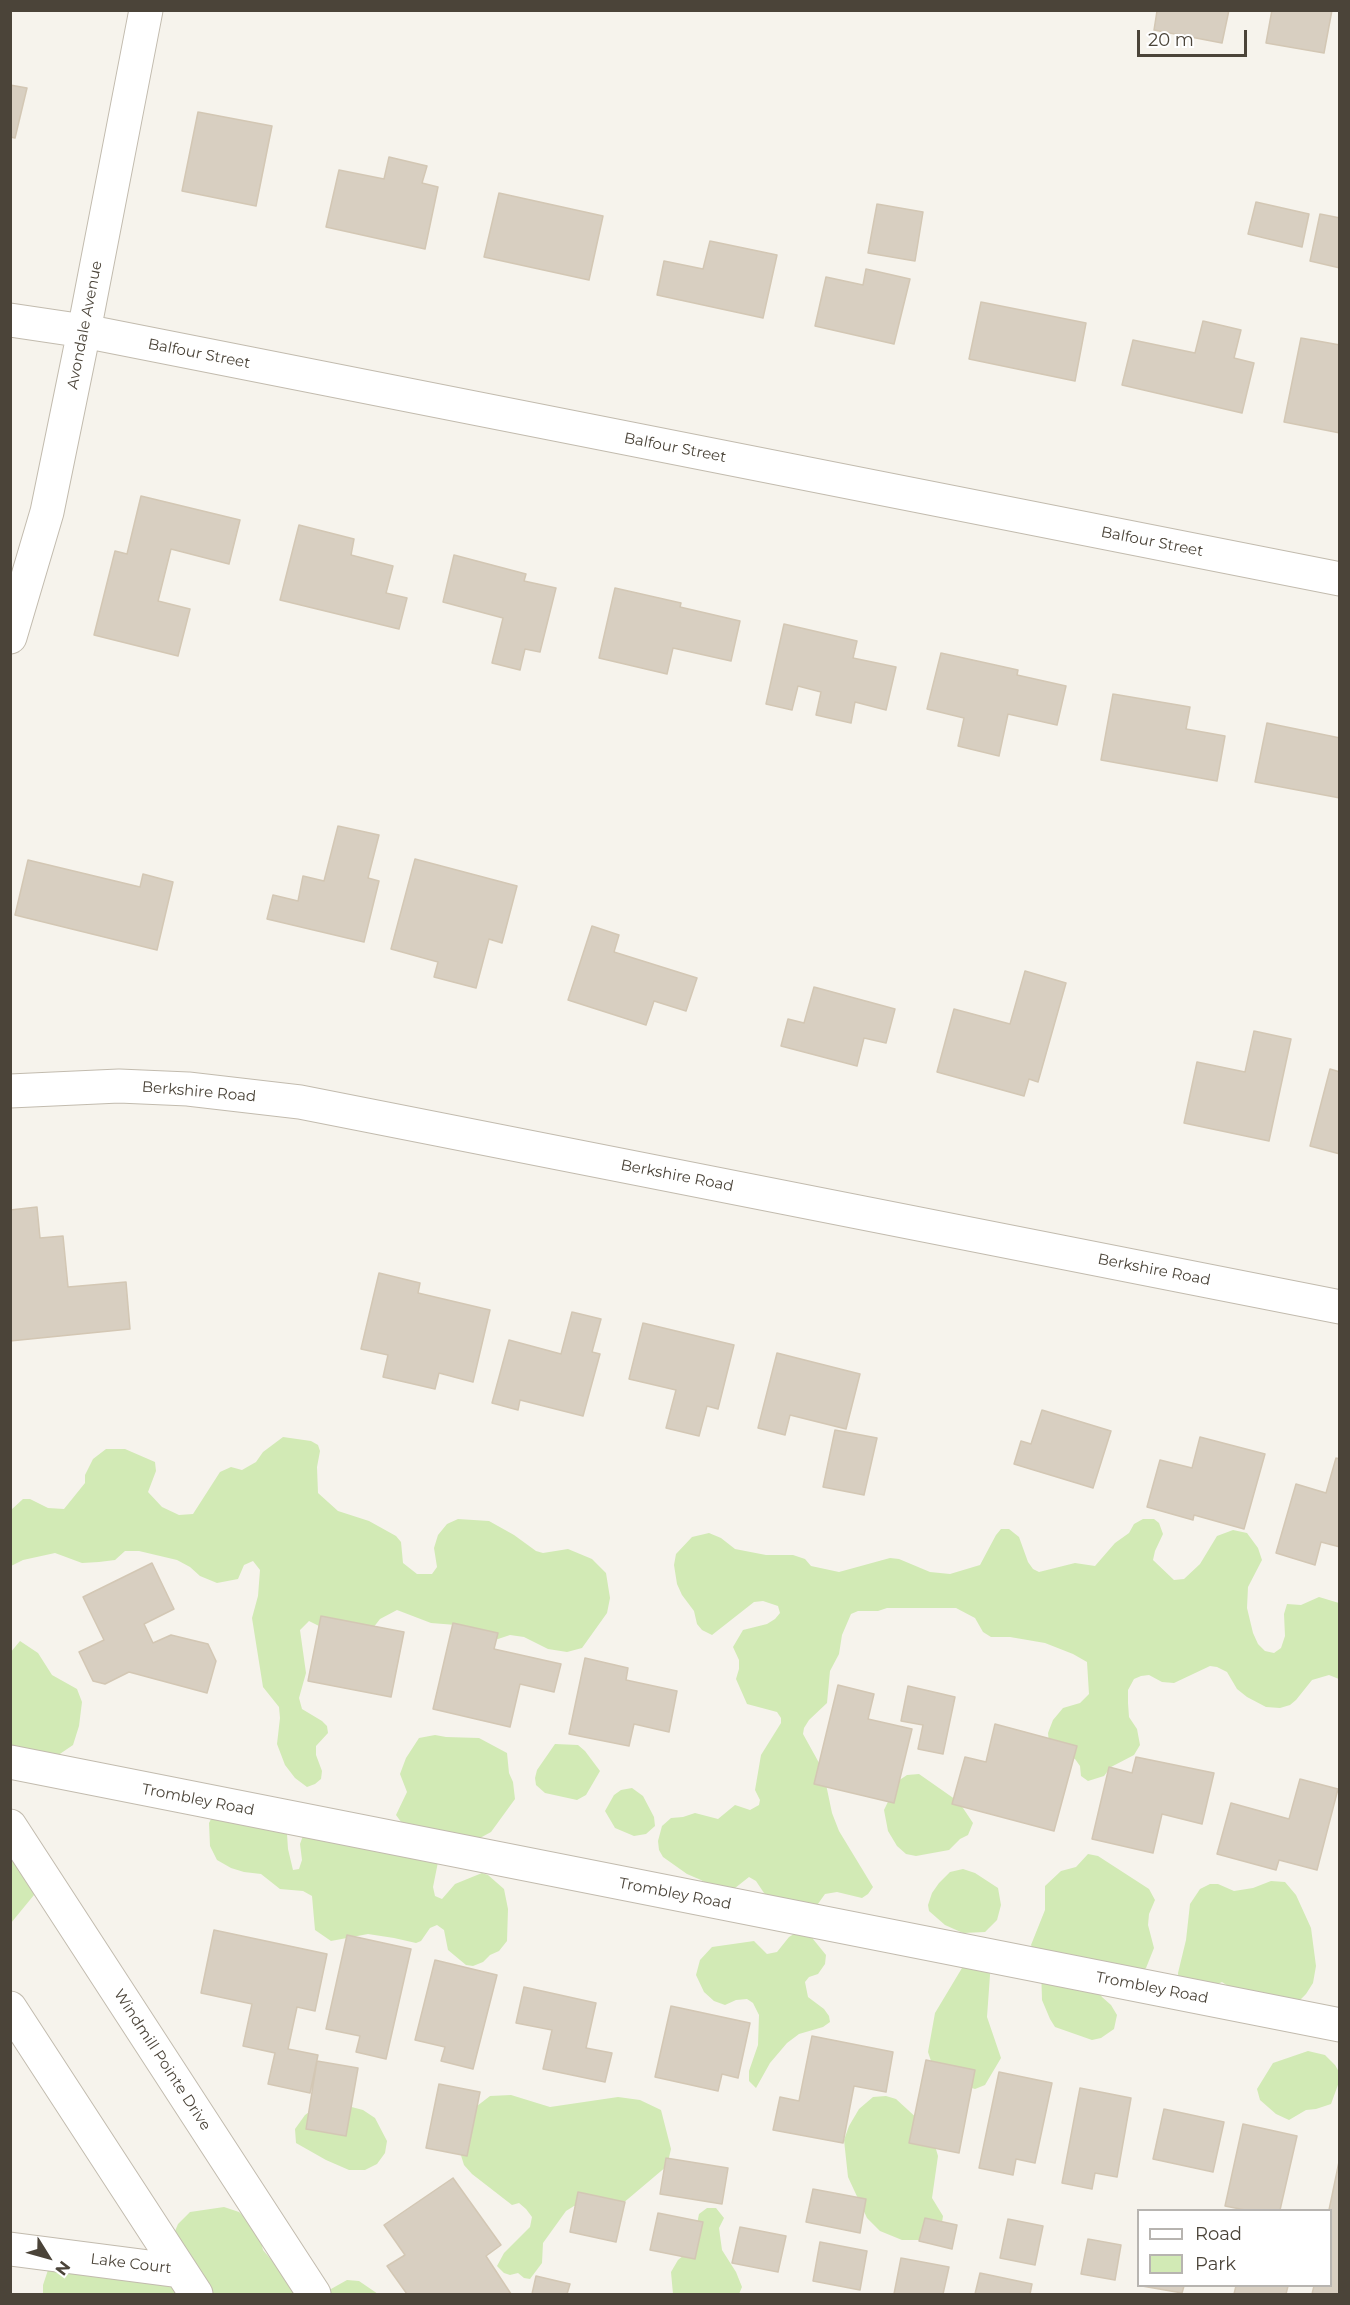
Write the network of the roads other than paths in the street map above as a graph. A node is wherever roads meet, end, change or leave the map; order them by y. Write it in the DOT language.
graph roads {
  1 [pos="146,10"];
  2 [pos="10,320"];
  3 [pos="84,331"];
  4 [pos="1340,579"];
  5 [pos="10,637"];
  6 [pos="10,1091"];
  7 [pos="1340,1307"];
  8 [pos="10,1762"];
  9 [pos="10,1826"];
  10 [pos="10,2008"];
  11 [pos="1340,2025"];
  12 [pos="10,2249"];
  13 [pos="188,2283"];
  14 [pos="314,2295"];
  1 -- 3 [label="street, Avondale Avenue"];
  2 -- 3 [label="street, Balfour Street"];
  3 -- 4 [label="street, Balfour Street"];
  3 -- 5 [label="street, Avondale Avenue"];
  6 -- 7 [label="street, Berkshire Road"];
  8 -- 11 [label="street, Trombley Road"];
  9 -- 14 [label="street, Windmill Pointe Drive"];
  10 -- 13 [label="street"];
  12 -- 13 [label="street, Lake Court"];
}
